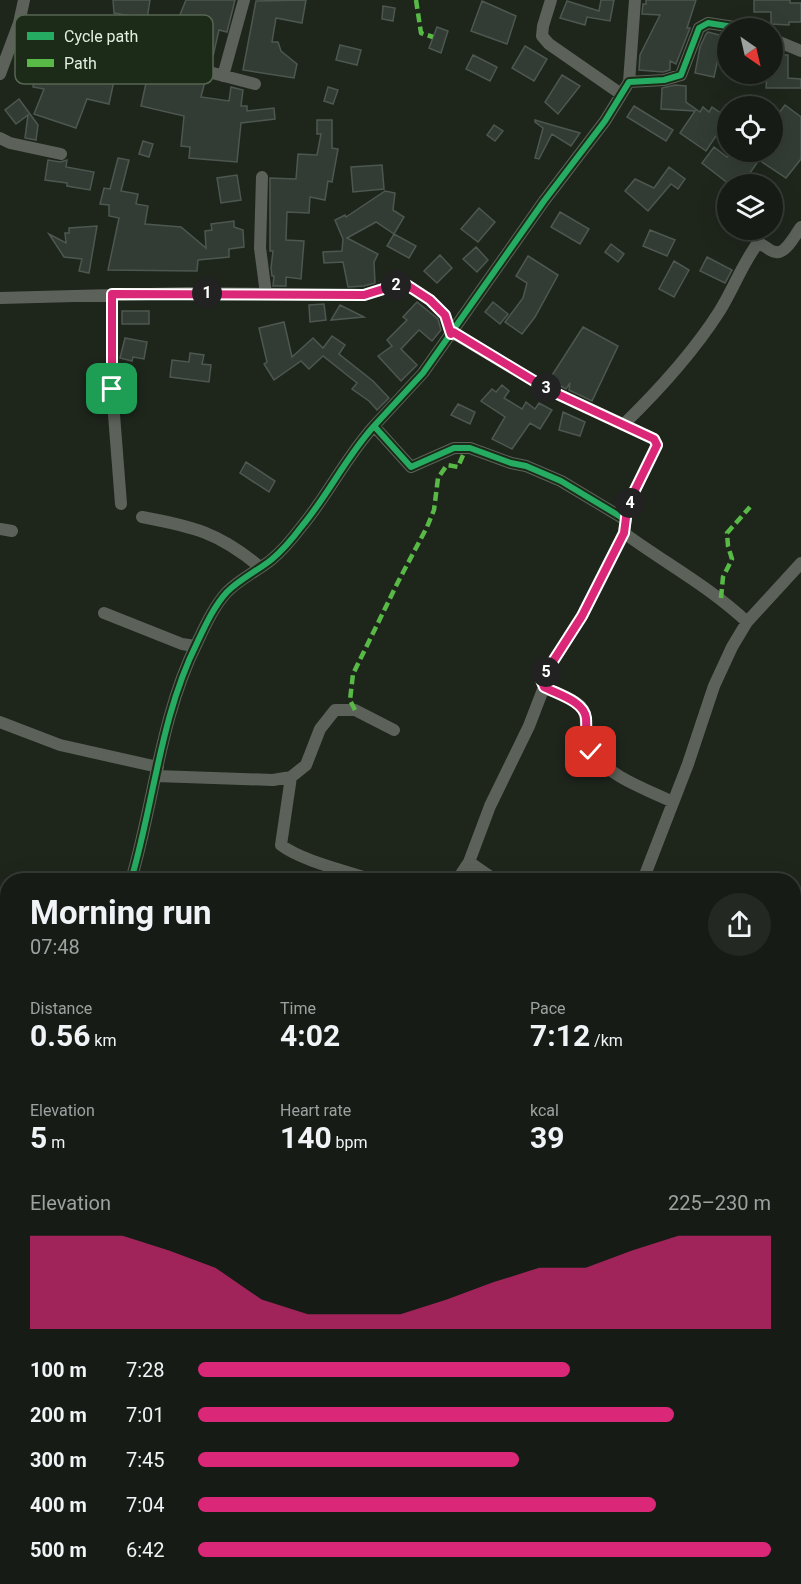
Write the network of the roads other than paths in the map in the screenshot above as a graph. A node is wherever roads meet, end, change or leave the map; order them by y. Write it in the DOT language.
graph roads {
  1 [pos="24,0"];
  2 [pos="244,0"];
  3 [pos="551,0"];
  4 [pos="635,0"];
  5 [pos="21,15"];
  6 [pos="717,25"];
  7 [pos="15,34"];
  8 [pos="783,44"];
  9 [pos="801,51"];
  10 [pos="213,73"];
  11 [pos="0,74"];
  12 [pos="223,76"];
  13 [pos="629,82"];
  14 [pos="255,84"];
  15 [pos="621,94"];
  16 [pos="0,138"];
  17 [pos="61,154"];
  18 [pos="262,177"];
  19 [pos="801,227"];
  20 [pos="112,294"];
  21 [pos="266,294"];
  22 [pos="0,298"];
  23 [pos="452,333"];
  24 [pos="623,425"];
  25 [pos="374,426"];
  26 [pos="121,504"];
  27 [pos="142,517"];
  28 [pos="626,520"];
  29 [pos="624,533"];
  30 [pos="801,564"];
  31 [pos="260,567"];
  32 [pos="104,613"];
  33 [pos="747,622"];
  34 [pos="195,646"];
  35 [pos="544,687"];
  36 [pos="0,722"];
  37 [pos="394,730"];
  38 [pos="157,771"];
  39 [pos="291,777"];
  40 [pos="673,802"];
  41 [pos="469,862"];
  42 [pos="133,873"];
  43 [pos="353,873"];
  44 [pos="461,873"];
  45 [pos="485,873"];
  46 [pos="646,873"];
  1 -- 5 [label="street"];
  2 -- 12 [label="street"];
  3 -- 15 [label="street"];
  4 -- 13 [label="street"];
  6 -- 13 [label="street"];
  7 -- 11 [label="street"];
  8 -- 9 [label="street"];
  10 -- 12 [label="street"];
  12 -- 14 [label="street"];
  13 -- 15 [label="street"];
  15 -- 23 [label="street"];
  16 -- 17 [label="street"];
  18 -- 21 [label="street"];
  19 -- 24 [label="street"];
  20 -- 21 [label="street"];
  20 -- 22 [label="street"];
  20 -- 26 [label="street"];
  21 -- 23 [label="street"];
  23 -- 24 [label="street"];
  23 -- 25 [label="street"];
  24 -- 28 [label="street"];
  25 -- 28 [label="street"];
  25 -- 31 [label="street"];
  27 -- 31 [label="street"];
  28 -- 29 [label="street"];
  29 -- 33 [label="street"];
  29 -- 35 [label="street"];
  30 -- 33 [label="street"];
  31 -- 34 [label="street"];
  32 -- 34 [label="street"];
  33 -- 40 [label="street"];
  34 -- 38 [label="street"];
  35 -- 40 [label="street"];
  35 -- 41 [label="street"];
  36 -- 38 [label="street"];
  37 -- 39 [label="street"];
  38 -- 39 [label="street"];
  38 -- 42 [label="street"];
  39 -- 43 [label="street"];
  40 -- 46 [label="street"];
  41 -- 44 [label="street"];
  41 -- 45 [label="street"];
}
